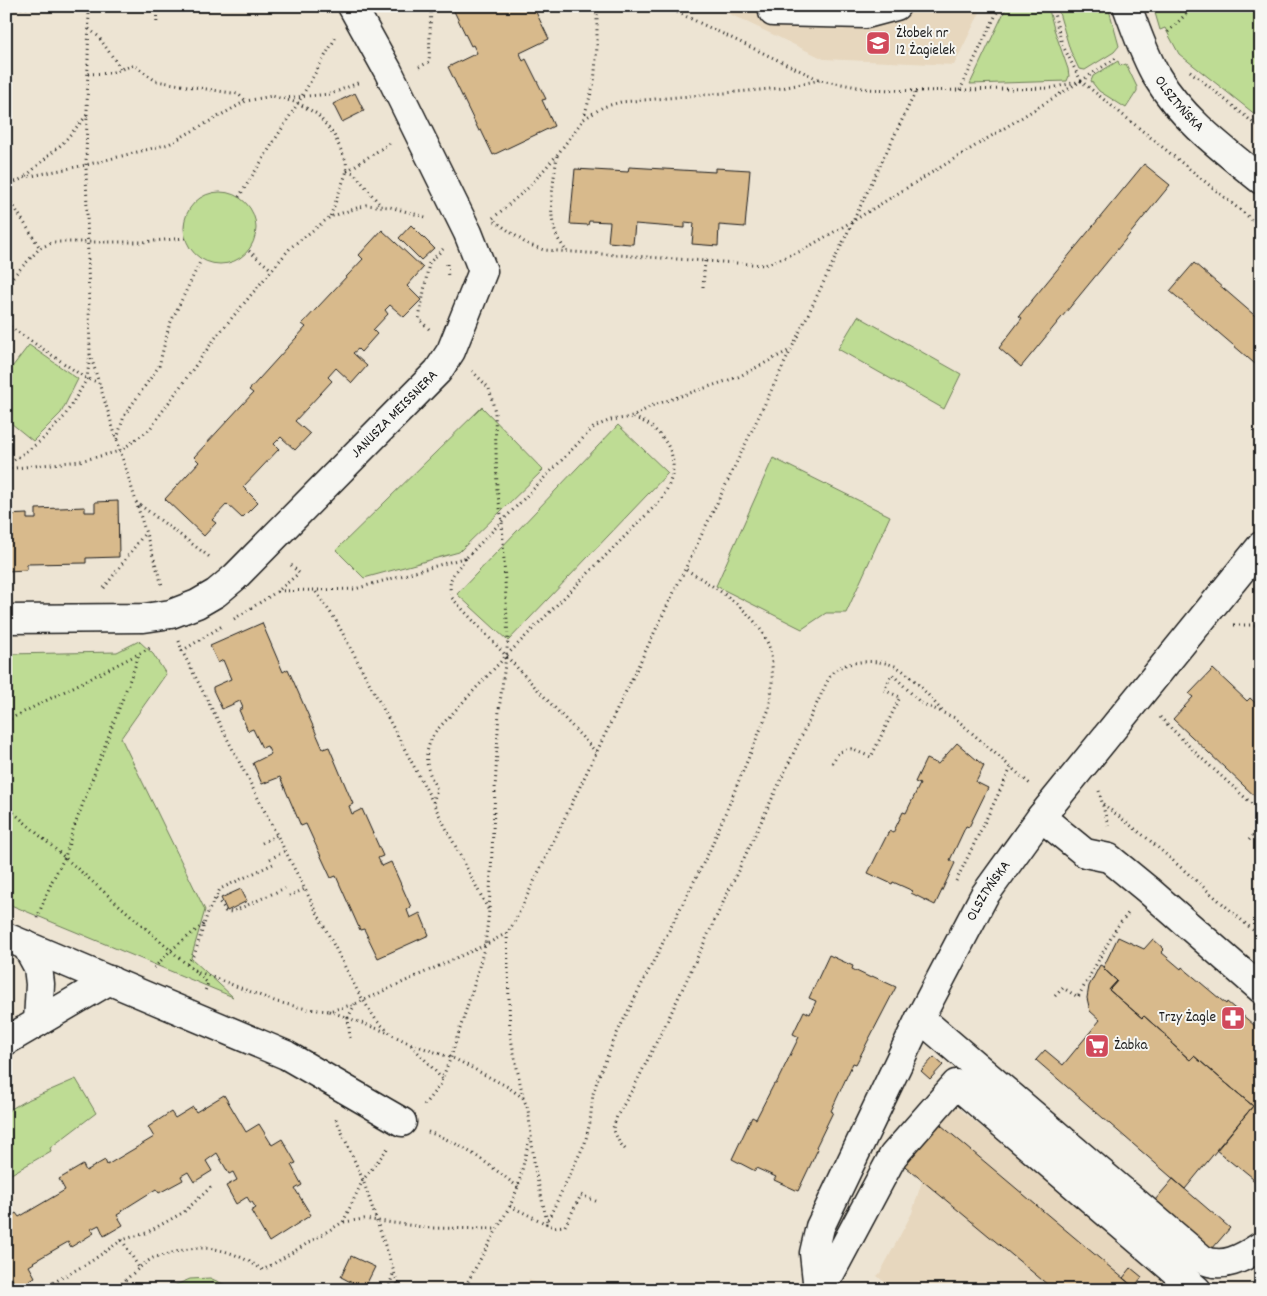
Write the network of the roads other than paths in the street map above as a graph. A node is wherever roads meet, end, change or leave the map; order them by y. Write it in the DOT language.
graph roads {
  1 [pos="352,6"];
  2 [pos="896,6"];
  3 [pos="1127,6"];
  4 [pos="773,12"];
  5 [pos="1261,180"];
  6 [pos="1261,546"];
  7 [pos="6,619"];
  8 [pos="1041,817"];
  9 [pos="16,941"];
  10 [pos="110,980"];
  11 [pos="1261,988"];
  12 [pos="920,1018"];
  13 [pos="38,1022"];
  14 [pos="6,1041"];
  15 [pos="413,1126"];
  16 [pos="1261,1246"];
  17 [pos="817,1287"];
  18 [pos="1197,1290"];
  1 -- 7 [label="street, JANUSZA MEISSNERA"];
  2 -- 4 [label="street"];
  3 -- 5 [label="street, OLSZTYŃSKA"];
  6 -- 8 [label="street, OLSZTYŃSKA"];
  8 -- 11 [label="street"];
  8 -- 12 [label="street, OLSZTYŃSKA"];
  9 -- 10 [label="street"];
  9 -- 13 [label="street"];
  10 -- 13 [label="street"];
  10 -- 15 [label="street"];
  12 -- 16 [label="street"];
  12 -- 17 [label="street, OLSZTYŃSKA"];
  13 -- 14 [label="street"];
  17 -- 18 [label="street"];
}
